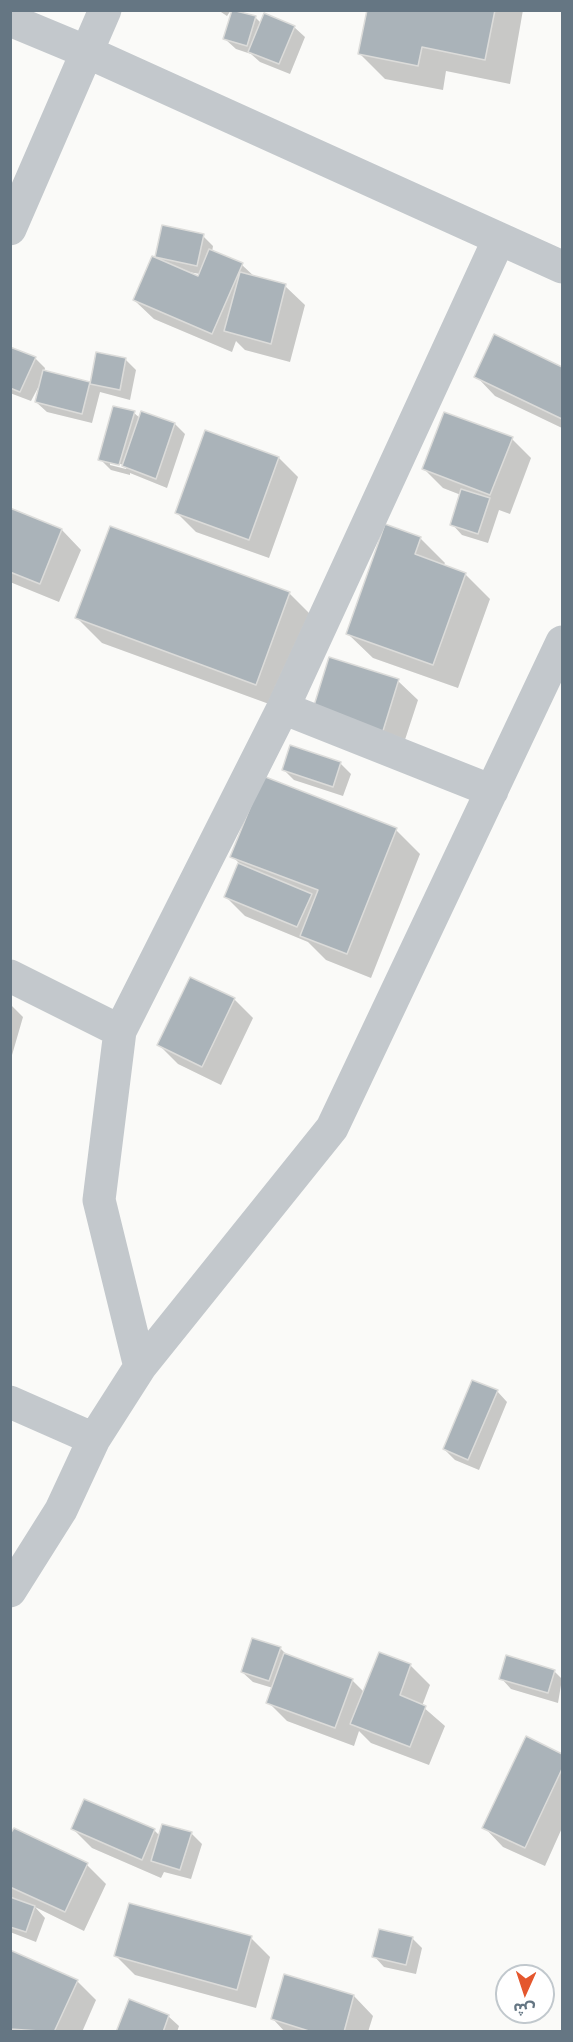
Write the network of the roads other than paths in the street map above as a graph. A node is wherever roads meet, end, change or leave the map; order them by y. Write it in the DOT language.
graph roads {
  1 [pos="105,10"];
  2 [pos="10,20"];
  3 [pos="87,52"];
  4 [pos="10,229"];
  5 [pos="499,239"];
  6 [pos="562,267"];
  7 [pos="562,642"];
  8 [pos="283,708"];
  9 [pos="492,792"];
  10 [pos="10,976"];
  11 [pos="120,1031"];
  12 [pos="140,1367"];
  13 [pos="10,1402"];
  14 [pos="94,1439"];
  15 [pos="10,1591"];
  1 -- 3 [label="street"];
  2 -- 3 [label="street"];
  3 -- 4 [label="street"];
  3 -- 5 [label="street"];
  5 -- 6 [label="street"];
  5 -- 8 [label="street"];
  7 -- 9 [label="street"];
  8 -- 9 [label="street"];
  8 -- 11 [label="street"];
  9 -- 12 [label="street"];
  10 -- 11 [label="street"];
  11 -- 12 [label="street"];
  12 -- 14 [label="street"];
  13 -- 14 [label="street"];
  14 -- 15 [label="street"];
}
